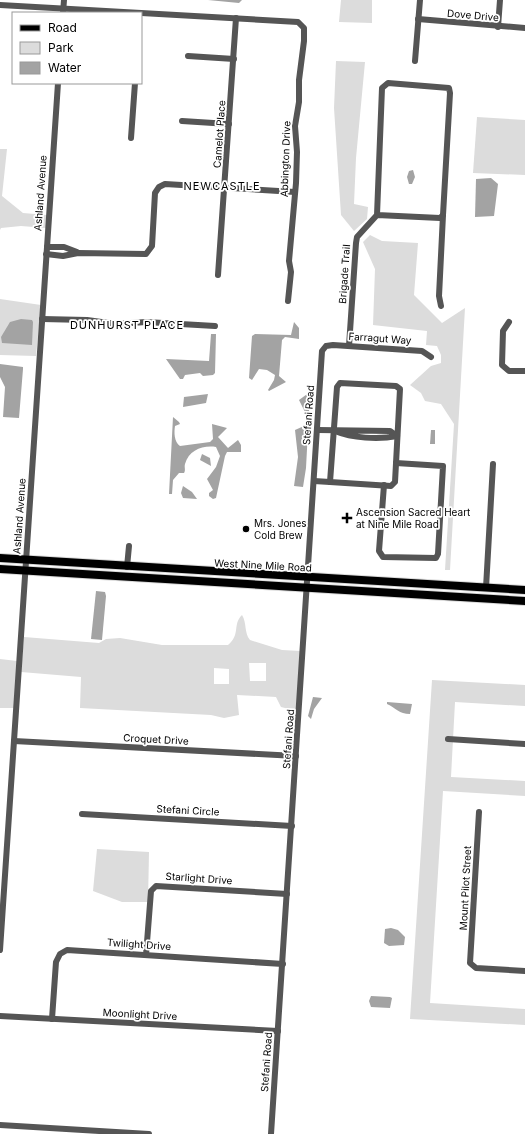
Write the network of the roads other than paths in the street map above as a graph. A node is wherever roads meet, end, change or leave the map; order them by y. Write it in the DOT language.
graph roads {
  1 [pos="64,0"];
  2 [pos="420,0"];
  3 [pos="500,0"];
  4 [pos="0,6"];
  5 [pos="63,11"];
  6 [pos="139,12"];
  7 [pos="142,12"];
  8 [pos="236,18"];
  9 [pos="418,19"];
  10 [pos="498,27"];
  11 [pos="525,28"];
  12 [pos="188,56"];
  13 [pos="234,59"];
  14 [pos="415,62"];
  15 [pos="58,84"];
  16 [pos="135,84"];
  17 [pos="182,121"];
  18 [pos="229,124"];
  19 [pos="131,138"];
  20 [pos="225,187"];
  21 [pos="295,192"];
  22 [pos="376,212"];
  23 [pos="443,214"];
  24 [pos="47,250"];
  25 [pos="218,275"];
  26 [pos="288,301"];
  27 [pos="441,306"];
  28 [pos="42,319"];
  29 [pos="509,322"];
  30 [pos="215,326"];
  31 [pos="326,346"];
  32 [pos="349,346"];
  33 [pos="431,357"];
  34 [pos="525,371"];
  35 [pos="318,430"];
  36 [pos="335,431"];
  37 [pos="397,436"];
  38 [pos="396,463"];
  39 [pos="493,464"];
  40 [pos="314,481"];
  41 [pos="330,482"];
  42 [pos="384,485"];
  43 [pos="129,546"];
  44 [pos="0,558"];
  45 [pos="26,560"];
  46 [pos="0,564"];
  47 [pos="128,567"];
  48 [pos="0,569"];
  49 [pos="26,571"];
  50 [pos="308,578"];
  51 [pos="207,582"];
  52 [pos="407,584"];
  53 [pos="308,588"];
  54 [pos="486,588"];
  55 [pos="525,590"];
  56 [pos="525,596"];
  57 [pos="494,599"];
  58 [pos="525,601"];
  59 [pos="448,739"];
  60 [pos="14,741"];
  61 [pos="525,744"];
  62 [pos="296,756"];
  63 [pos="479,812"];
  64 [pos="82,814"];
  65 [pos="292,826"];
  66 [pos="287,894"];
  67 [pos="1,910"];
  68 [pos="0,950"];
  69 [pos="146,955"];
  70 [pos="283,964"];
  71 [pos="525,971"];
  72 [pos="0,1016"];
  73 [pos="52,1019"];
  74 [pos="278,1031"];
  75 [pos="0,1125"];
  76 [pos="149,1134"];
  77 [pos="271,1134"];
  1 -- 5 [label="street"];
  2 -- 9 [label="street"];
  3 -- 10 [label="street"];
  4 -- 5 [label="street"];
  5 -- 6 [label="street"];
  7 -- 8 [label="street"];
  8 -- 13 [label="street, Camelot Place"];
  8 -- 21 [label="street, Abbington Drive"];
  9 -- 10 [label="street, Dove Drive"];
  9 -- 14 [label="street"];
  10 -- 11 [label="street, Dove Drive"];
  12 -- 13 [label="street"];
  13 -- 18 [label="street, Camelot Place"];
  15 -- 24 [label="street, Ashland Avenue"];
  16 -- 19 [label="street"];
  17 -- 18 [label="street"];
  18 -- 20 [label="street, Camelot Place"];
  20 -- 21 [label="street"];
  20 -- 24 [label="street"];
  20 -- 25 [label="street, Camelot Place"];
  21 -- 26 [label="street, Abbington Drive"];
  22 -- 23 [label="street"];
  22 -- 23 [label="street"];
  22 -- 32 [label="street, Brigade Trail"];
  23 -- 27 [label="street"];
  24 -- 28 [label="street, Ashland Avenue"];
  28 -- 30 [label="street"];
  28 -- 45 [label="street, Ashland Avenue"];
  29 -- 34 [label="street"];
  31 -- 32 [label="street, Farragut Way"];
  31 -- 35 [label="street, Stefani Road"];
  32 -- 33 [label="street, Farragut Way"];
  35 -- 36 [label="street"];
  35 -- 40 [label="street, Stefani Road"];
  36 -- 37 [label="street"];
  36 -- 37 [label="street"];
  36 -- 41 [label="street"];
  37 -- 38 [label="street"];
  38 -- 42 [label="street"];
  38 -- 42 [label="street"];
  39 -- 54 [label="street"];
  40 -- 41 [label="street"];
  40 -- 50 [label="street, Stefani Road"];
  41 -- 42 [label="street"];
  43 -- 47 [label="street"];
  44 -- 45 [label="main road, West Nine Mile Road"];
  45 -- 46 [label="main road"];
  45 -- 47 [label="main road, West Nine Mile Road"];
  45 -- 49 [label="street, Ashland Avenue"];
  47 -- 49 [label="main road"];
  47 -- 50 [label="main road, West Nine Mile Road"];
  48 -- 49 [label="main road, West Nine Mile Road"];
  49 -- 51 [label="main road, West Nine Mile Road"];
  49 -- 60 [label="street, Ashland Avenue"];
  50 -- 51 [label="main road"];
  50 -- 52 [label="main road, West Nine Mile Road"];
  50 -- 53 [label="street, Stefani Road"];
  51 -- 53 [label="main road, West Nine Mile Road"];
  52 -- 53 [label="main road"];
  52 -- 54 [label="main road, West Nine Mile Road"];
  53 -- 57 [label="main road, West Nine Mile Road"];
  53 -- 62 [label="street, Stefani Road"];
  54 -- 55 [label="main road, West Nine Mile Road"];
  56 -- 57 [label="main road"];
  57 -- 58 [label="main road, West Nine Mile Road"];
  59 -- 61 [label="street"];
  60 -- 62 [label="street, Croquet Drive"];
  60 -- 67 [label="street, Ashland Avenue"];
  62 -- 65 [label="street, Stefani Road"];
  63 -- 71 [label="street, Mount Pilot Street"];
  64 -- 65 [label="street, Stefani Circle"];
  65 -- 66 [label="street, Stefani Road"];
  66 -- 69 [label="street, Starlight Drive"];
  66 -- 70 [label="street, Stefani Road"];
  67 -- 68 [label="street, Ashland Avenue"];
  69 -- 70 [label="street, Twilight Drive"];
  69 -- 73 [label="street, Twilight Drive"];
  70 -- 74 [label="street, Stefani Road"];
  72 -- 73 [label="street, Moonlight Drive"];
  73 -- 74 [label="street, Moonlight Drive"];
  74 -- 77 [label="street, Stefani Road"];
  75 -- 76 [label="street"];
}
